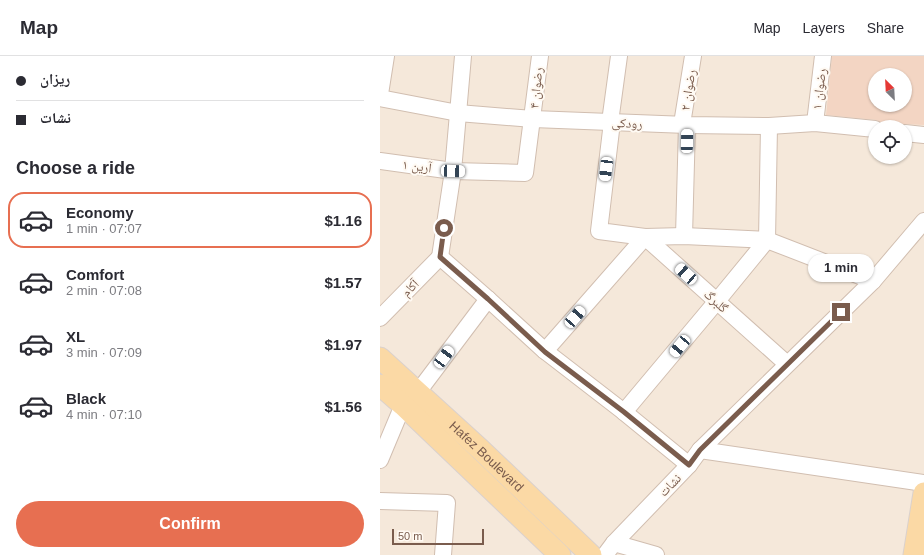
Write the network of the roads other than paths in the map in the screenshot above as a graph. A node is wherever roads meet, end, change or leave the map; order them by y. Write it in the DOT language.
graph roads {
  1 [pos="386,56"];
  2 [pos="463,56"];
  3 [pos="540,56"];
  4 [pos="619,56"];
  5 [pos="693,56"];
  6 [pos="823,56"];
  7 [pos="380,94"];
  8 [pos="380,98"];
  9 [pos="458,113"];
  10 [pos="533,119"];
  11 [pos="611,122"];
  12 [pos="815,123"];
  13 [pos="685,125"];
  14 [pos="769,126"];
  15 [pos="868,129"];
  16 [pos="912,134"];
  17 [pos="924,135"];
  18 [pos="380,162"];
  19 [pos="453,171"];
  20 [pos="526,173"];
  21 [pos="924,220"];
  22 [pos="684,236"];
  23 [pos="645,237"];
  24 [pos="767,240"];
  25 [pos="440,257"];
  26 [pos="873,281"];
  27 [pos="488,299"];
  28 [pos="717,301"];
  29 [pos="380,318"];
  30 [pos="545,352"];
  31 [pos="380,358"];
  32 [pos="787,364"];
  33 [pos="380,385"];
  34 [pos="411,399"];
  35 [pos="624,412"];
  36 [pos="700,450"];
  37 [pos="380,460"];
  38 [pos="689,465"];
  39 [pos="924,483"];
  40 [pos="924,493"];
  41 [pos="380,501"];
  42 [pos="610,549"];
  43 [pos="443,555"];
  44 [pos="560,555"];
  45 [pos="591,555"];
  46 [pos="656,555"];
  47 [pos="914,555"];
  1 -- 7 [label="street"];
  2 -- 9 [label="street"];
  3 -- 10 [label="street, رضوان ۴"];
  4 -- 11 [label="street"];
  5 -- 13 [label="street, رضوان ۲"];
  6 -- 12 [label="street, رضوان ۱"];
  8 -- 9 [label="street, رودکی"];
  9 -- 10 [label="street, رودکی"];
  9 -- 19 [label="street"];
  10 -- 11 [label="street, رودکی"];
  10 -- 20 [label="street, رضوان ۴"];
  11 -- 13 [label="street, رودکی"];
  11 -- 23 [label="street"];
  12 -- 14 [label="street, رودکی"];
  12 -- 15 [label="street, رودکی"];
  13 -- 14 [label="street, رودکی"];
  13 -- 22 [label="street, رضوان ۲"];
  14 -- 24 [label="street"];
  16 -- 17 [label="street"];
  18 -- 19 [label="street, آرین ۱"];
  19 -- 20 [label="street, آرین ۱"];
  19 -- 25 [label="street"];
  21 -- 26 [label="street, نشات"];
  22 -- 23 [label="street"];
  22 -- 24 [label="street"];
  23 -- 28 [label="street, گلبرگ"];
  23 -- 30 [label="street"];
  24 -- 26 [label="street"];
  24 -- 28 [label="street"];
  25 -- 27 [label="street"];
  25 -- 29 [label="street, آکام"];
  26 -- 32 [label="street, نشات"];
  27 -- 30 [label="street"];
  27 -- 34 [label="street"];
  28 -- 32 [label="street, گلبرگ"];
  28 -- 35 [label="street"];
  30 -- 35 [label="street"];
  31 -- 34 [label="main road, Hafez Boulevard"];
  32 -- 36 [label="street, نشات"];
  33 -- 34 [label="main road, Hafez Boulevard"];
  34 -- 37 [label="street"];
  34 -- 44 [label="main road, Hafez Boulevard"];
  34 -- 45 [label="main road, Hafez Boulevard"];
  35 -- 38 [label="street"];
  36 -- 38 [label="street, نشات"];
  36 -- 39 [label="street"];
  38 -- 42 [label="street, نشات"];
  40 -- 47 [label="main road"];
  41 -- 43 [label="street"];
  42 -- 46 [label="street"];
}
